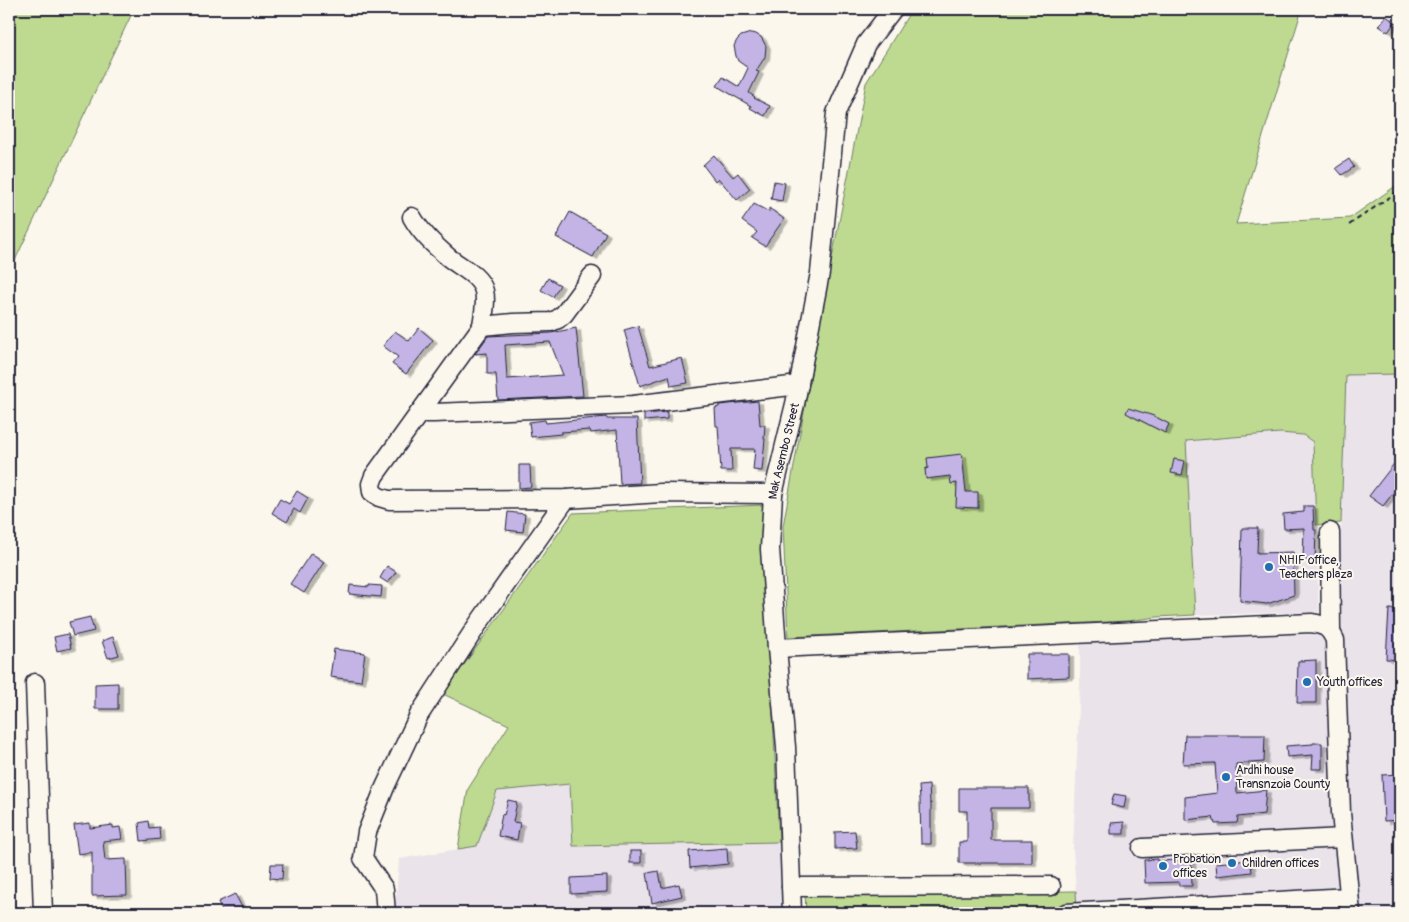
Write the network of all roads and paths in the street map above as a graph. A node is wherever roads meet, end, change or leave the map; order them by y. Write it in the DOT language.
graph roads {
  1 [pos="893,9"];
  2 [pos="1400,190"];
  3 [pos="412,217"];
  4 [pos="1349,225"];
  5 [pos="592,276"];
  6 [pos="482,326"];
  7 [pos="799,385"];
  8 [pos="419,413"];
  9 [pos="773,494"];
  10 [pos="566,500"];
  11 [pos="1330,532"];
  12 [pos="1331,630"];
  13 [pos="777,648"];
  14 [pos="35,683"];
  15 [pos="1343,838"];
  16 [pos="1142,848"];
  17 [pos="1051,886"];
  18 [pos="791,887"];
  19 [pos="1350,905"];
  20 [pos="43,913"];
  21 [pos="386,913"];
  22 [pos="792,913"];
  23 [pos="1066,913"];
  1 -- 7 [label="street, Mak Asembo Street"];
  2 -- 4 [label="path"];
  3 -- 6 [label="street"];
  5 -- 6 [label="street"];
  6 -- 8 [label="street"];
  7 -- 8 [label="street"];
  7 -- 9 [label="street, Mak Asembo Street"];
  8 -- 10 [label="street"];
  9 -- 10 [label="street"];
  9 -- 13 [label="street, Mak Asembo Street"];
  10 -- 21 [label="street"];
  11 -- 12 [label="street"];
  12 -- 13 [label="street"];
  12 -- 15 [label="street"];
  13 -- 18 [label="street, Mak Asembo Street"];
  14 -- 20 [label="street"];
  15 -- 16 [label="street"];
  15 -- 19 [label="street"];
  17 -- 18 [label="street"];
  18 -- 22 [label="street, Mak Asembo Street"];
  19 -- 23 [label="street"];
}
